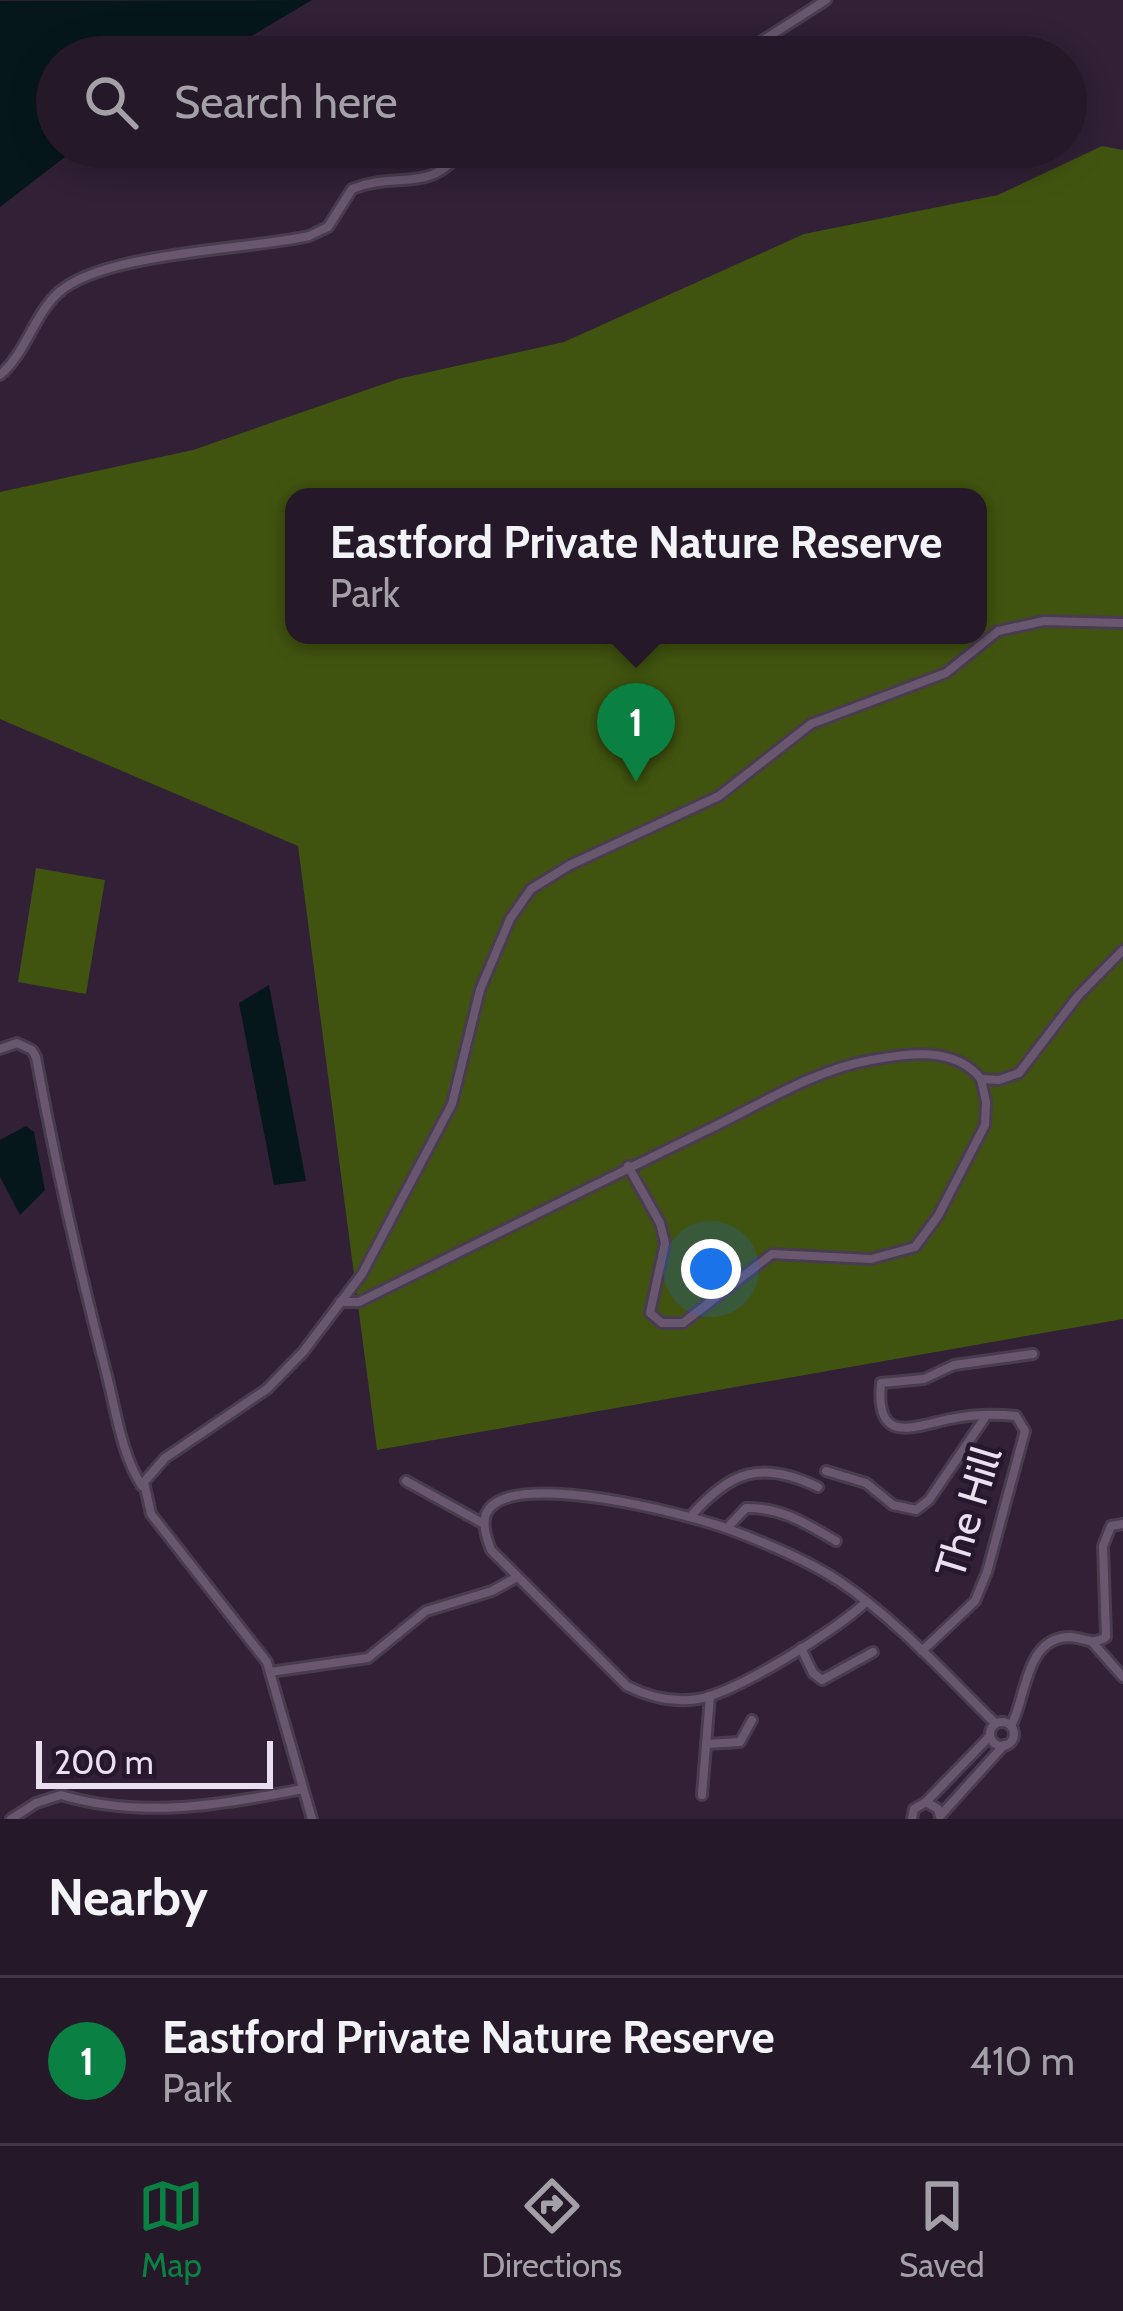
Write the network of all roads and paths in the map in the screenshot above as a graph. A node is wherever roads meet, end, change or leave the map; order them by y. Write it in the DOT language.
graph roads {
  1 [pos="826,0"];
  2 [pos="770,36"];
  3 [pos="446,168"];
  4 [pos="0,375"];
  5 [pos="1123,622"];
  6 [pos="987,640"];
  7 [pos="982,644"];
  8 [pos="1123,950"];
  9 [pos="0,1049"];
  10 [pos="981,1078"];
  11 [pos="628,1166"];
  12 [pos="339,1302"];
  13 [pos="1033,1354"];
  14 [pos="985,1417"];
  15 [pos="826,1471"];
  16 [pos="406,1481"];
  17 [pos="143,1487"];
  18 [pos="818,1487"];
  19 [pos="690,1517"];
  20 [pos="484,1524"];
  21 [pos="1123,1524"];
  22 [pos="727,1528"];
  23 [pos="836,1541"];
  24 [pos="517,1577"];
  25 [pos="866,1602"];
  26 [pos="1092,1642"];
  27 [pos="802,1648"];
  28 [pos="922,1651"];
  29 [pos="873,1652"];
  30 [pos="270,1672"];
  31 [pos="1123,1677"];
  32 [pos="710,1696"];
  33 [pos="752,1720"];
  34 [pos="995,1724"];
  35 [pos="1010,1726"];
  36 [pos="990,1736"];
  37 [pos="706,1744"];
  38 [pos="1004,1745"];
  39 [pos="303,1789"];
  40 [pos="702,1795"];
  41 [pos="926,1802"];
  42 [pos="940,1817"];
  43 [pos="10,1819"];
  44 [pos="312,1819"];
  45 [pos="912,1819"];
  1 -- 2 [label="street"];
  3 -- 4 [label="street"];
  5 -- 6 [label="street"];
  7 -- 12 [label="street"];
  8 -- 10 [label="street"];
  9 -- 17 [label="street"];
  10 -- 11 [label="street"];
  10 -- 11 [label="street"];
  11 -- 12 [label="street"];
  12 -- 17 [label="street"];
  13 -- 14 [label="street, The Hill"];
  14 -- 15 [label="street"];
  14 -- 28 [label="street, The Hill"];
  16 -- 20 [label="street"];
  17 -- 30 [label="street"];
  18 -- 19 [label="street"];
  19 -- 20 [label="street"];
  19 -- 22 [label="street"];
  20 -- 24 [label="street"];
  21 -- 26 [label="street"];
  22 -- 23 [label="street"];
  22 -- 25 [label="street"];
  24 -- 30 [label="street"];
  24 -- 32 [label="street"];
  25 -- 27 [label="street"];
  25 -- 28 [label="street"];
  26 -- 31 [label="street"];
  26 -- 35 [label="street"];
  27 -- 29 [label="street"];
  27 -- 32 [label="street"];
  28 -- 34 [label="street"];
  30 -- 39 [label="street"];
  32 -- 37 [label="street"];
  33 -- 37 [label="street"];
  34 -- 35 [label="street"];
  34 -- 36 [label="street"];
  35 -- 38 [label="street"];
  36 -- 38 [label="street"];
  36 -- 41 [label="street"];
  37 -- 40 [label="street"];
  38 -- 42 [label="street"];
  39 -- 43 [label="street"];
  39 -- 44 [label="street"];
  41 -- 42 [label="street"];
  41 -- 45 [label="street"];
}
